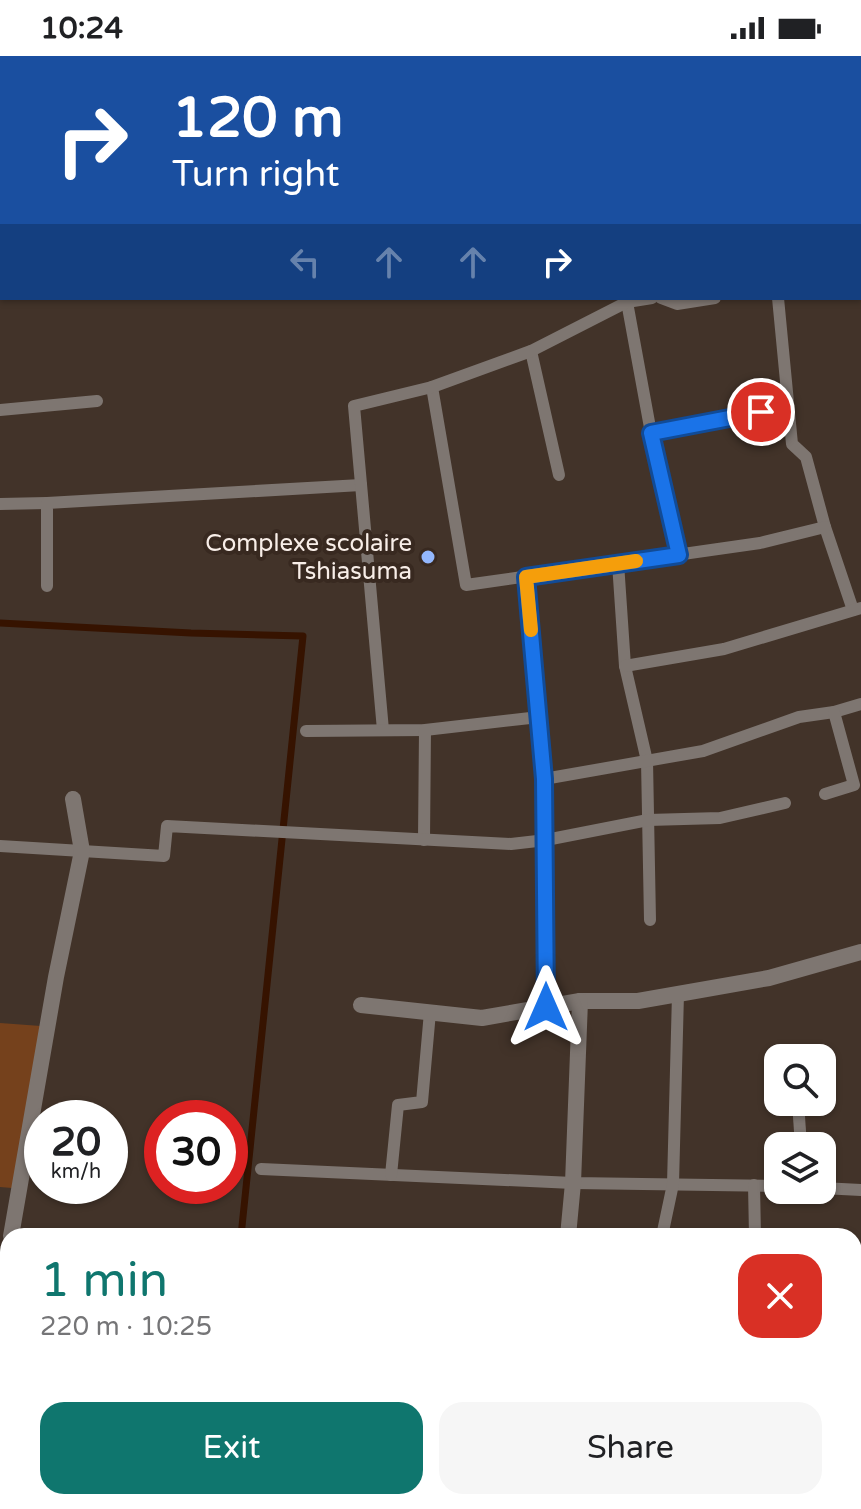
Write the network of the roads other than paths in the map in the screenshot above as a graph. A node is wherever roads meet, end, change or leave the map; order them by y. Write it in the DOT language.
graph roads {
  1 [pos="640,300"];
  2 [pos="666,300"];
  3 [pos="702,300"];
  4 [pos="778,300"];
  5 [pos="627,302"];
  6 [pos="531,351"];
  7 [pos="432,387"];
  8 [pos="97,401"];
  9 [pos="788,407"];
  10 [pos="0,410"];
  11 [pos="651,433"];
  12 [pos="559,475"];
  13 [pos="361,485"];
  14 [pos="47,503"];
  15 [pos="0,504"];
  16 [pos="825,527"];
  17 [pos="679,555"];
  18 [pos="618,563"];
  19 [pos="526,577"];
  20 [pos="47,586"];
  21 [pos="857,609"];
  22 [pos="625,666"];
  23 [pos="861,704"];
  24 [pos="834,712"];
  25 [pos="539,717"];
  26 [pos="383,730"];
  27 [pos="425,730"];
  28 [pos="306,731"];
  29 [pos="647,761"];
  30 [pos="544,779"];
  31 [pos="825,794"];
  32 [pos="73,799"];
  33 [pos="785,803"];
  34 [pos="648,820"];
  35 [pos="424,840"];
  36 [pos="546,840"];
  37 [pos="0,846"];
  38 [pos="82,851"];
  39 [pos="650,920"];
  40 [pos="861,952"];
  41 [pos="678,994"];
  42 [pos="580,1001"];
  43 [pos="361,1005"];
  44 [pos="546,1007"];
  45 [pos="430,1012"];
  46 [pos="261,1169"];
  47 [pos="391,1175"];
  48 [pos="573,1183"];
  49 [pos="673,1184"];
  50 [pos="754,1185"];
  51 [pos="764,1185"];
  52 [pos="836,1189"];
  53 [pos="861,1190"];
  54 [pos="12,1228"];
  55 [pos="569,1228"];
  56 [pos="664,1228"];
  57 [pos="755,1228"];
  1 -- 5 [label="lane"];
  2 -- 3 [label="lane"];
  4 -- 9 [label="lane"];
  5 -- 6 [label="lane"];
  5 -- 11 [label="lane"];
  6 -- 7 [label="lane"];
  6 -- 12 [label="lane"];
  7 -- 13 [label="lane"];
  7 -- 19 [label="lane"];
  8 -- 10 [label="lane"];
  9 -- 11 [label="lane"];
  9 -- 16 [label="lane"];
  11 -- 17 [label="lane"];
  13 -- 14 [label="lane"];
  13 -- 26 [label="lane"];
  14 -- 15 [label="lane"];
  14 -- 20 [label="lane"];
  16 -- 17 [label="lane"];
  16 -- 21 [label="lane"];
  17 -- 18 [label="lane"];
  18 -- 19 [label="lane"];
  18 -- 22 [label="lane"];
  19 -- 25 [label="street"];
  21 -- 22 [label="lane"];
  22 -- 29 [label="lane"];
  23 -- 24 [label="lane"];
  24 -- 29 [label="lane"];
  24 -- 31 [label="lane"];
  25 -- 27 [label="lane"];
  25 -- 30 [label="street"];
  26 -- 27 [label="lane"];
  26 -- 28 [label="lane"];
  27 -- 35 [label="lane"];
  29 -- 30 [label="lane"];
  29 -- 34 [label="lane"];
  30 -- 36 [label="street"];
  32 -- 38 [label="street"];
  33 -- 34 [label="lane"];
  34 -- 36 [label="lane"];
  34 -- 39 [label="lane"];
  35 -- 36 [label="lane"];
  35 -- 38 [label="lane"];
  36 -- 44 [label="street"];
  37 -- 38 [label="lane"];
  38 -- 54 [label="street"];
  40 -- 41 [label="street"];
  41 -- 42 [label="street"];
  41 -- 49 [label="lane"];
  42 -- 44 [label="street"];
  42 -- 48 [label="street"];
  43 -- 45 [label="street"];
  44 -- 45 [label="street"];
  45 -- 47 [label="lane"];
  46 -- 47 [label="lane"];
  47 -- 48 [label="lane"];
  48 -- 49 [label="lane"];
  48 -- 55 [label="street"];
  49 -- 50 [label="lane"];
  49 -- 56 [label="lane"];
  50 -- 51 [label="lane"];
  50 -- 57 [label="lane"];
  52 -- 53 [label="lane"];
}
